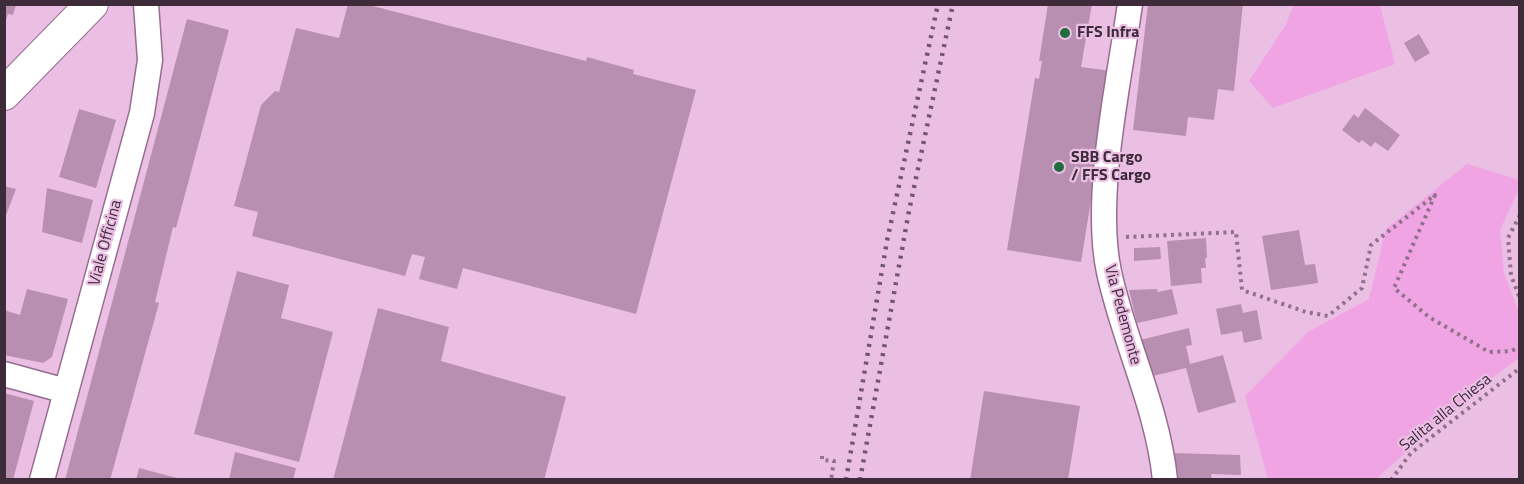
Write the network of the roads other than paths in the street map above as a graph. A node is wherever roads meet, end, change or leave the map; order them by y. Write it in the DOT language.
graph roads {
  1 [pos="92,4"];
  2 [pos="146,4"];
  3 [pos="1130,4"];
  4 [pos="4,94"];
  5 [pos="4,374"];
  6 [pos="66,392"];
  7 [pos="42,480"];
  8 [pos="1165,480"];
  1 -- 4 [label="main road"];
  2 -- 6 [label="street, Viale Officina"];
  3 -- 8 [label="street, Via Pedemonte"];
  5 -- 6 [label="street"];
  6 -- 7 [label="street, Viale Officina"];
}
